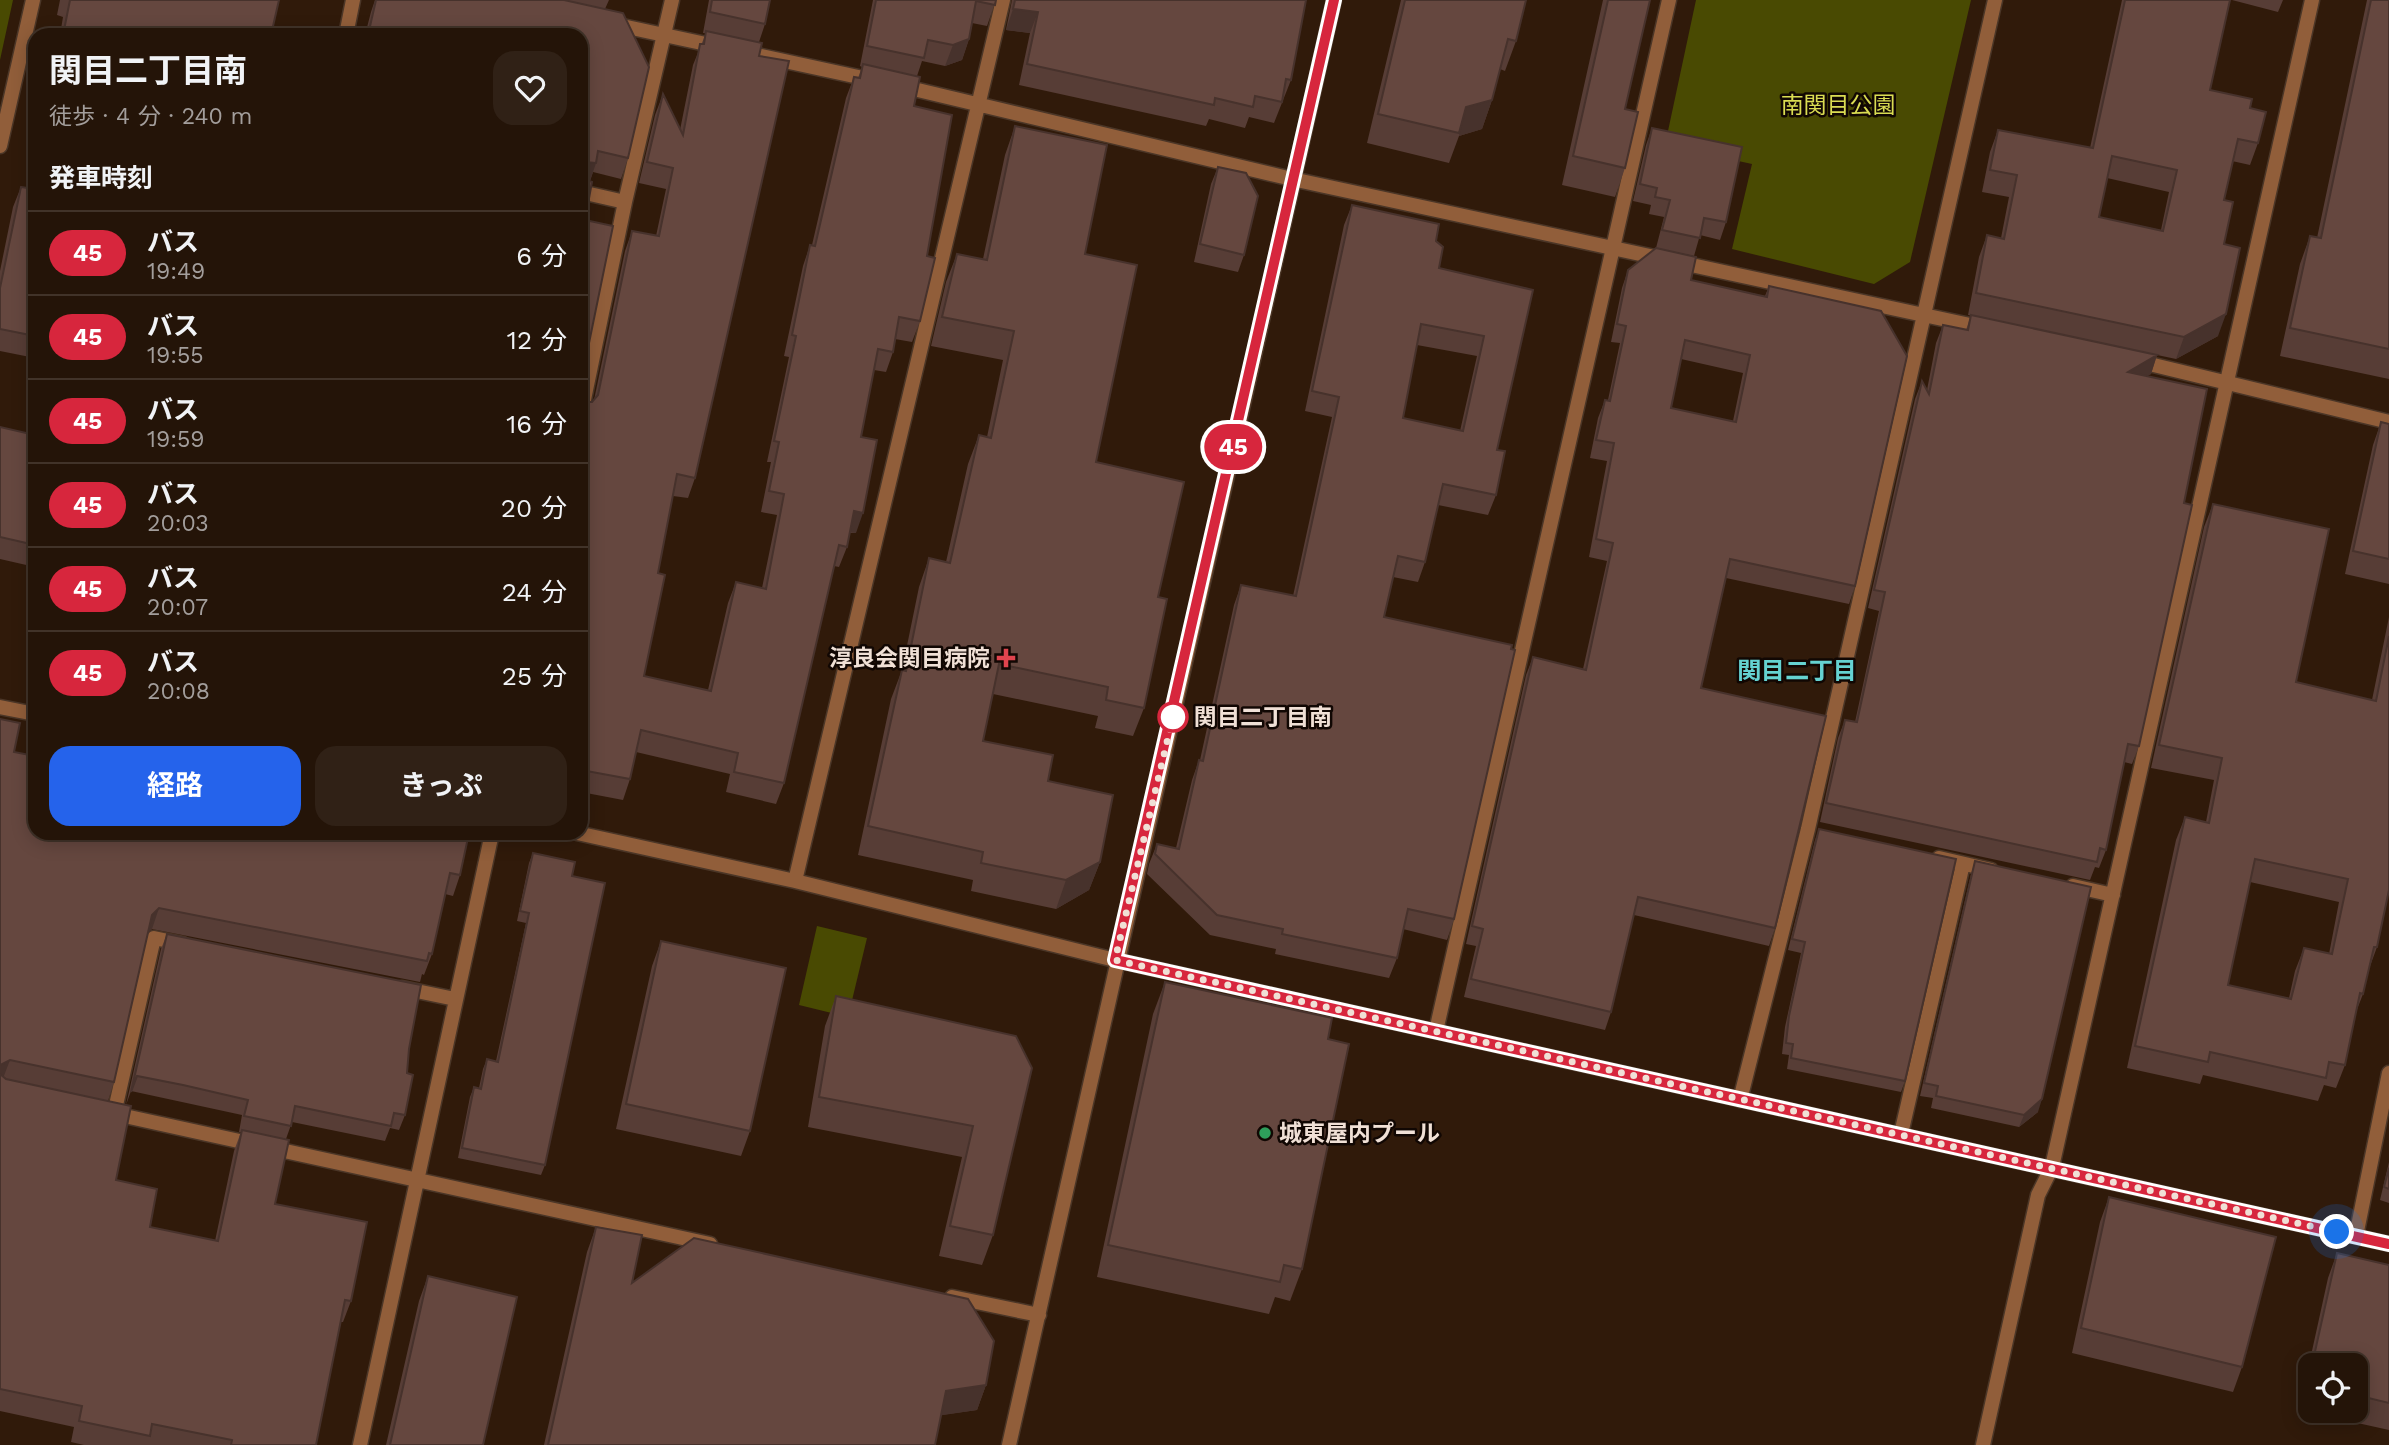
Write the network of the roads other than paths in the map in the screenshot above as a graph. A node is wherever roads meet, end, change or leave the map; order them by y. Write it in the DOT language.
graph roads {
  1 [pos="33,0"];
  2 [pos="354,0"];
  3 [pos="673,0"];
  4 [pos="1003,0"];
  5 [pos="1334,0"];
  6 [pos="1669,0"];
  7 [pos="1995,0"];
  8 [pos="2312,0"];
  9 [pos="598,20"];
  10 [pos="348,28"];
  11 [pos="665,35"];
  12 [pos="979,102"];
  13 [pos="0,146"];
  14 [pos="1292,179"];
  15 [pos="588,194"];
  16 [pos="625,202"];
  17 [pos="1612,248"];
  18 [pos="1926,316"];
  19 [pos="2006,333"];
  20 [pos="2123,358"];
  21 [pos="588,380"];
  22 [pos="2226,380"];
  23 [pos="2389,422"];
  24 [pos="0,707"];
  25 [pos="28,713"];
  26 [pos="588,835"];
  27 [pos="490,840"];
  28 [pos="1924,855"];
  29 [pos="1963,864"];
  30 [pos="2004,872"];
  31 [pos="795,881"];
  32 [pos="2059,883"];
  33 [pos="2113,895"];
  34 [pos="195,946"];
  35 [pos="1115,960"];
  36 [pos="387,985"];
  37 [pos="455,999"];
  38 [pos="1436,1031"];
  39 [pos="2389,1073"];
  40 [pos="1740,1100"];
  41 [pos="1902,1134"];
  42 [pos="2052,1167"];
  43 [pos="416,1180"];
  44 [pos="2356,1236"];
  45 [pos="2389,1244"];
  46 [pos="728,1248"];
  47 [pos="931,1292"];
  48 [pos="1039,1315"];
  49 [pos="360,1445"];
  50 [pos="1009,1445"];
  51 [pos="1983,1445"];
  1 -- 13 [label="street"];
  2 -- 10 [label="street"];
  3 -- 11 [label="street"];
  4 -- 12 [label="street"];
  5 -- 14 [label="street"];
  6 -- 17 [label="street"];
  7 -- 18 [label="street"];
  8 -- 22 [label="street"];
  9 -- 11 [label="street"];
  11 -- 12 [label="street"];
  11 -- 16 [label="street"];
  12 -- 14 [label="street"];
  12 -- 31 [label="street"];
  14 -- 17 [label="street"];
  14 -- 35 [label="street"];
  15 -- 16 [label="street"];
  16 -- 21 [label="street"];
  17 -- 18 [label="street"];
  17 -- 38 [label="street"];
  18 -- 19 [label="street"];
  18 -- 40 [label="street"];
  20 -- 22 [label="street"];
  22 -- 23 [label="street"];
  22 -- 33 [label="street"];
  24 -- 25 [label="street"];
  26 -- 31 [label="street"];
  27 -- 37 [label="street"];
  28 -- 29 [label="street"];
  29 -- 30 [label="street"];
  29 -- 41 [label="street"];
  31 -- 35 [label="street"];
  32 -- 33 [label="street"];
  33 -- 42 [label="street"];
  34 -- 43 [label="street"];
  35 -- 38 [label="street"];
  35 -- 48 [label="street"];
  36 -- 37 [label="street"];
  37 -- 43 [label="street"];
  38 -- 40 [label="street"];
  39 -- 44 [label="street"];
  40 -- 41 [label="street"];
  41 -- 42 [label="street"];
  42 -- 44 [label="street"];
  42 -- 51 [label="street"];
  43 -- 46 [label="street"];
  43 -- 49 [label="street"];
  44 -- 45 [label="street"];
  47 -- 48 [label="street"];
  48 -- 50 [label="street"];
}
